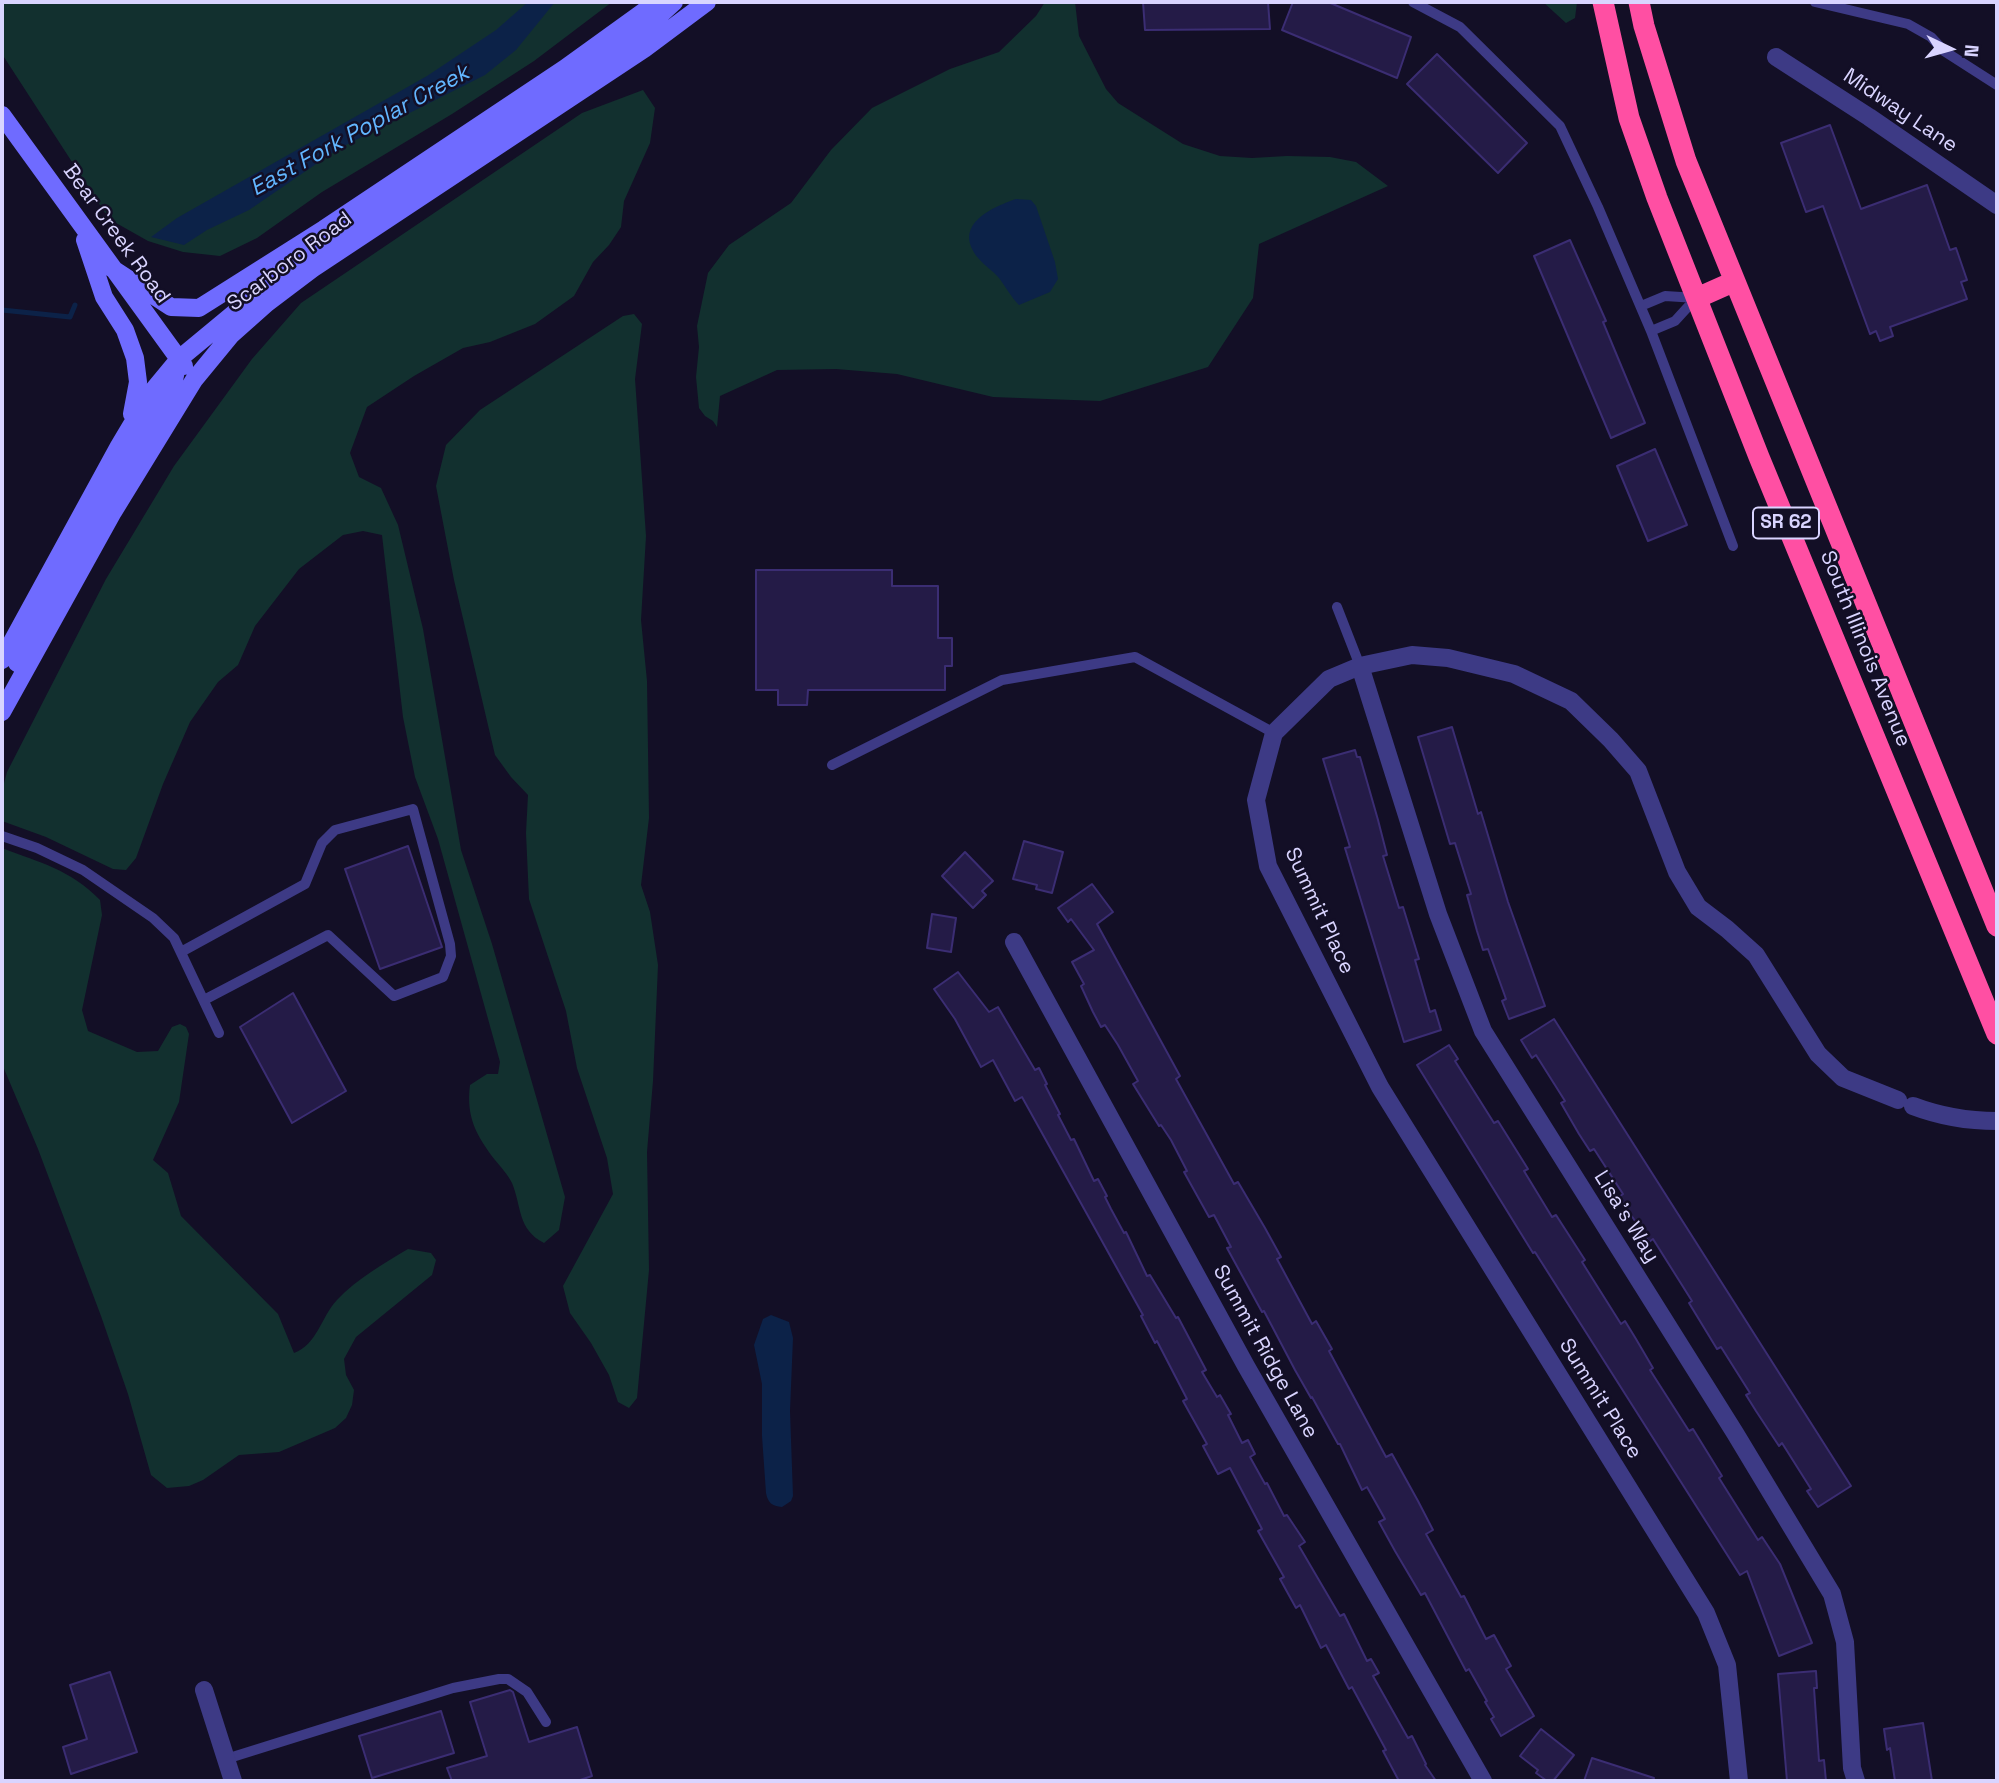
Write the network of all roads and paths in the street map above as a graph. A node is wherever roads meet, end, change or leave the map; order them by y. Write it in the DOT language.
graph roads {
  1 [pos="657,2"];
  2 [pos="674,2"];
  3 [pos="707,2"];
  4 [pos="1413,2"];
  5 [pos="1602,2"];
  6 [pos="1639,2"];
  7 [pos="1815,2"];
  8 [pos="1776,57"];
  9 [pos="1997,72"];
  10 [pos="1995,84"];
  11 [pos="2,115"];
  12 [pos="1997,205"];
  13 [pos="80,224"];
  14 [pos="110,267"];
  15 [pos="1733,282"];
  16 [pos="1697,298"];
  17 [pos="1641,306"];
  18 [pos="1651,331"];
  19 [pos="178,359"];
  20 [pos="194,380"];
  21 [pos="128,431"];
  22 [pos="1733,546"];
  23 [pos="1337,607"];
  24 [pos="2,660"];
  25 [pos="1360,666"];
  26 [pos="2,698"];
  27 [pos="2,712"];
  28 [pos="1274,733"];
  29 [pos="832,765"];
  30 [pos="2,836"];
  31 [pos="1997,926"];
  32 [pos="1014,942"];
  33 [pos="181,952"];
  34 [pos="204,1000"];
  35 [pos="219,1033"];
  36 [pos="1997,1034"];
  37 [pos="1997,1121"];
  38 [pos="204,1690"];
  39 [pos="546,1722"];
  40 [pos="226,1759"];
  41 [pos="233,1781"];
  42 [pos="1483,1781"];
  43 [pos="1740,1781"];
  44 [pos="1856,1781"];
  1 -- 14 [label="main road"];
  2 -- 19 [label="main road, Scarboro Road"];
  3 -- 20 [label="main road, Scarboro Road"];
  4 -- 17 [label="lane"];
  5 -- 16 [label="highway, South Illinois Avenue / SR 62"];
  6 -- 15 [label="highway, South Illinois Avenue / SR 62"];
  7 -- 10 [label="lane"];
  8 -- 12 [label="street, Midway Lane"];
  9 -- 10 [label="lane"];
  11 -- 13 [label="main road, Bear Creek Road"];
  13 -- 14 [label="main road, Bear Creek Road"];
  13 -- 21 [label="main road"];
  14 -- 19 [label="main road, Bear Creek Road"];
  15 -- 16 [label="highway"];
  15 -- 31 [label="highway, South Illinois Avenue / SR 62"];
  16 -- 17 [label="lane"];
  16 -- 18 [label="lane"];
  16 -- 36 [label="highway, South Illinois Avenue / SR 62"];
  17 -- 18 [label="lane"];
  18 -- 22 [label="lane"];
  19 -- 20 [label="main road, Bear Creek Road"];
  19 -- 21 [label="main road, Scarboro Road"];
  19 -- 26 [label="main road"];
  20 -- 27 [label="main road, Scarboro Road"];
  21 -- 24 [label="main road, Scarboro Road"];
  23 -- 25 [label="lane"];
  25 -- 28 [label="street"];
  25 -- 37 [label="street"];
  25 -- 44 [label="street, Lisa's Way"];
  28 -- 29 [label="lane"];
  28 -- 43 [label="street, Summit Place"];
  30 -- 33 [label="lane"];
  32 -- 42 [label="street, Summit Ridge Lane"];
  33 -- 34 [label="lane"];
  33 -- 34 [label="lane"];
  34 -- 35 [label="lane"];
  38 -- 40 [label="street"];
  39 -- 40 [label="lane"];
  40 -- 41 [label="street"];
}
